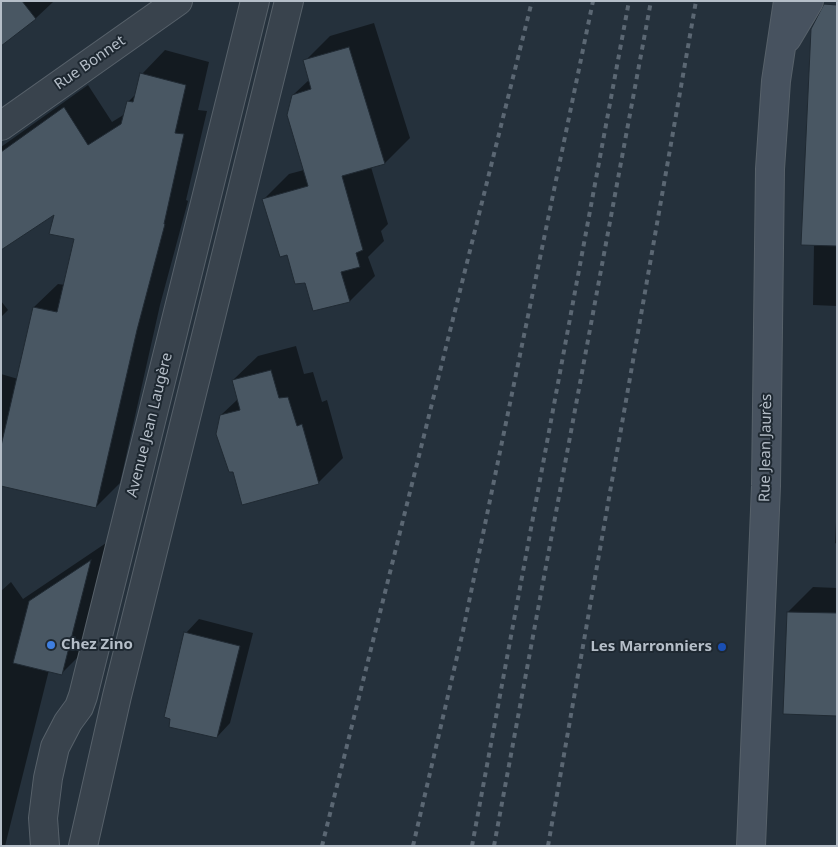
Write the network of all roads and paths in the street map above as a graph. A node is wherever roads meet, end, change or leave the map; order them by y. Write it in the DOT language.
graph roads {
  1 [pos="178,1"];
  2 [pos="255,1"];
  3 [pos="289,1"];
  4 [pos="788,1"];
  5 [pos="809,1"];
  6 [pos="781,51"];
  7 [pos="1,126"];
  8 [pos="45,846"];
  9 [pos="83,846"];
  10 [pos="751,846"];
  1 -- 7 [label="street, Rue Bonnet"];
  2 -- 8 [label="street, Avenue Jean Laugère"];
  3 -- 9 [label="street"];
  4 -- 6 [label="street, Rue Jean Jaurès"];
  5 -- 6 [label="street, Rue Jean Jaurès"];
  6 -- 10 [label="street, Rue Jean Jaurès"];
}
